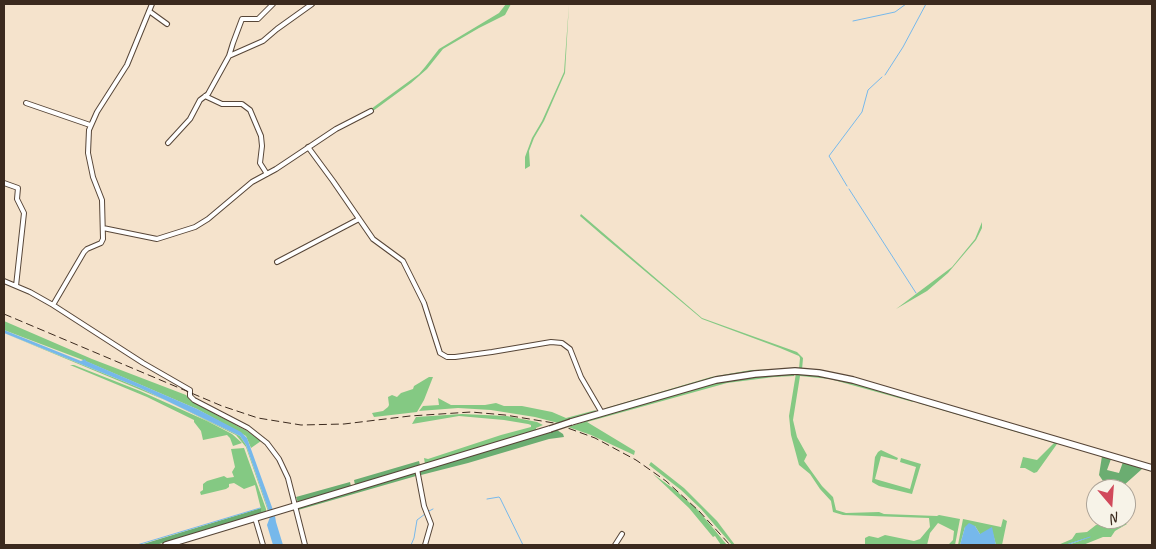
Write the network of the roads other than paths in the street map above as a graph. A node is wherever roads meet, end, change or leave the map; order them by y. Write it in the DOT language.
graph roads {
  1 [pos="152,4"];
  2 [pos="273,4"];
  3 [pos="312,4"];
  4 [pos="149,11"];
  5 [pos="167,24"];
  6 [pos="230,56"];
  7 [pos="205,96"];
  8 [pos="26,103"];
  9 [pos="371,111"];
  10 [pos="90,125"];
  11 [pos="168,143"];
  12 [pos="308,147"];
  13 [pos="267,174"];
  14 [pos="4,184"];
  15 [pos="359,219"];
  16 [pos="103,228"];
  17 [pos="277,262"];
  18 [pos="4,281"];
  19 [pos="16,286"];
  20 [pos="53,305"];
  21 [pos="602,413"];
  22 [pos="1152,468"];
  23 [pos="418,469"];
  24 [pos="296,507"];
  25 [pos="255,518"];
  26 [pos="622,534"];
  27 [pos="166,545"];
  28 [pos="264,545"];
  29 [pos="305,545"];
  30 [pos="425,545"];
  31 [pos="615,545"];
  1 -- 4 [label="street"];
  2 -- 6 [label="street"];
  3 -- 6 [label="street"];
  4 -- 5 [label="street"];
  4 -- 10 [label="street"];
  6 -- 7 [label="street"];
  7 -- 11 [label="street"];
  7 -- 13 [label="street"];
  8 -- 10 [label="street"];
  9 -- 12 [label="street"];
  10 -- 16 [label="street"];
  12 -- 13 [label="street"];
  12 -- 15 [label="street"];
  13 -- 16 [label="street"];
  14 -- 19 [label="street"];
  15 -- 17 [label="street"];
  15 -- 21 [label="street"];
  16 -- 20 [label="street"];
  18 -- 19 [label="street"];
  19 -- 20 [label="street"];
  20 -- 24 [label="street"];
  21 -- 22 [label="main road"];
  21 -- 23 [label="main road, bridge"];
  23 -- 24 [label="main road"];
  23 -- 30 [label="street"];
  24 -- 25 [label="main road"];
  24 -- 29 [label="street"];
  25 -- 27 [label="main road"];
  25 -- 28 [label="street"];
  26 -- 31 [label="street"];
}
